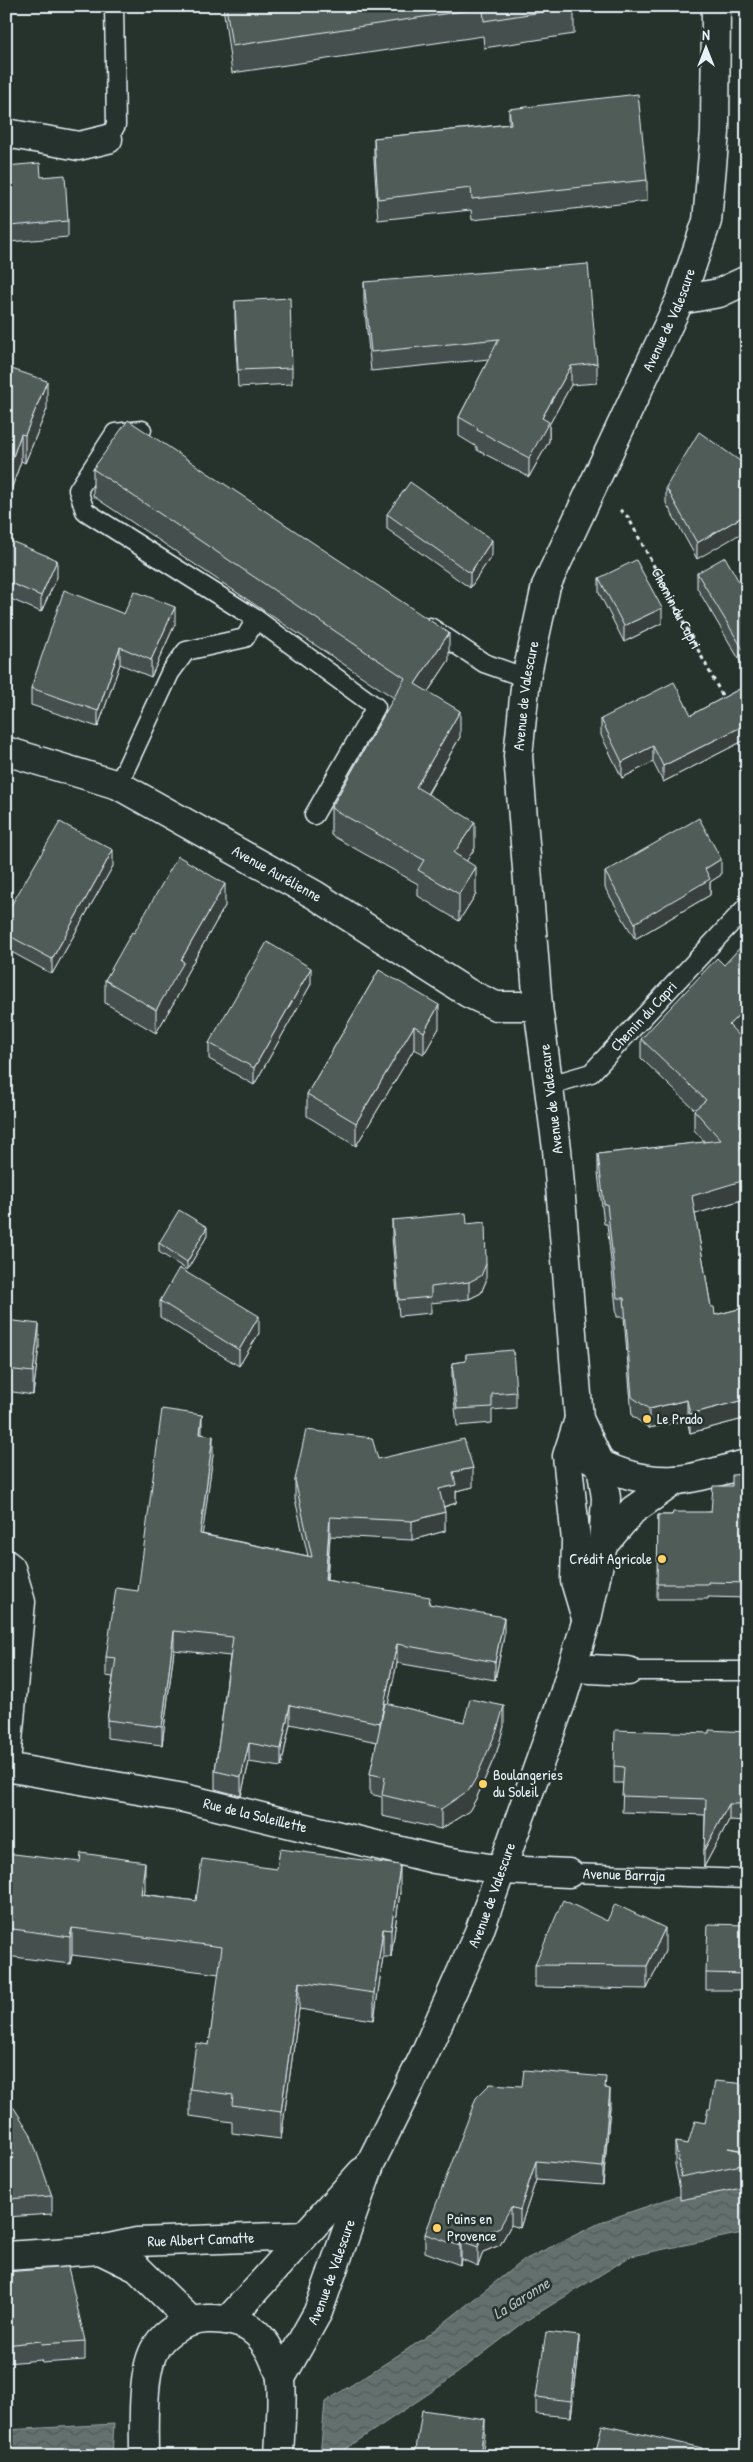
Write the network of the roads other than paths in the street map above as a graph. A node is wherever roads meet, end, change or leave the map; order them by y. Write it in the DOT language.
graph roads {
  1 [pos="114,6"];
  2 [pos="716,6"];
  3 [pos="6,133"];
  4 [pos="108,139"];
  5 [pos="747,280"];
  6 [pos="680,300"];
  7 [pos="157,440"];
  8 [pos="418,618"];
  9 [pos="256,619"];
  10 [pos="526,678"];
  11 [pos="6,751"];
  12 [pos="118,785"];
  13 [pos="314,815"];
  14 [pos="747,906"];
  15 [pos="538,1006"];
  16 [pos="550,1085"];
  17 [pos="575,1429"];
  18 [pos="747,1464"];
  19 [pos="601,1465"];
  20 [pos="676,1480"];
  21 [pos="603,1544"];
  22 [pos="6,1564"];
  23 [pos="587,1619"];
  24 [pos="572,1668"];
  25 [pos="628,1671"];
  26 [pos="747,1671"];
  27 [pos="6,1762"];
  28 [pos="6,1768"];
  29 [pos="501,1870"];
  30 [pos="569,1873"];
  31 [pos="747,1878"];
  32 [pos="371,2162"];
  33 [pos="304,2236"];
  34 [pos="100,2250"];
  35 [pos="6,2256"];
  36 [pos="229,2319"];
  37 [pos="191,2320"];
  38 [pos="281,2378"];
  39 [pos="144,2456"];
  40 [pos="279,2456"];
  1 -- 4 [label="lane"];
  2 -- 6 [label="main road, Avenue de Valescure"];
  3 -- 4 [label="main road"];
  5 -- 6 [label="main road"];
  6 -- 10 [label="main road, Avenue de Valescure"];
  7 -- 9 [label="lane"];
  8 -- 10 [label="lane"];
  9 -- 12 [label="lane"];
  9 -- 13 [label="lane"];
  10 -- 15 [label="main road, Avenue de Valescure"];
  11 -- 12 [label="main road, Avenue Aurélienne"];
  12 -- 15 [label="main road, Avenue Aurélienne"];
  14 -- 16 [label="lane, Chemin du Capri"];
  15 -- 16 [label="main road, Avenue de Valescure"];
  16 -- 17 [label="main road, Avenue de Valescure"];
  17 -- 19 [label="main road, Avenue de Valescure"];
  17 -- 23 [label="main road, Avenue de Valescure"];
  18 -- 20 [label="main road"];
  19 -- 20 [label="main road"];
  19 -- 21 [label="main road, Avenue de Valescure"];
  20 -- 21 [label="main road"];
  21 -- 23 [label="main road, Avenue de Valescure"];
  22 -- 27 [label="main road"];
  23 -- 24 [label="main road, Avenue de Valescure"];
  24 -- 25 [label="main road"];
  24 -- 29 [label="main road, Avenue de Valescure"];
  25 -- 26 [label="lane"];
  28 -- 29 [label="main road, Rue de la Soleillette"];
  29 -- 30 [label="main road, Avenue Barraja"];
  29 -- 32 [label="main road, Avenue de Valescure"];
  30 -- 31 [label="lane, Avenue Barraja"];
  32 -- 33 [label="main road, Avenue de Valescure"];
  32 -- 38 [label="main road, Avenue de Valescure"];
  33 -- 34 [label="main road, Rue Albert Camatte"];
  33 -- 36 [label="main road, Avenue de Valescure"];
  34 -- 35 [label="main road, Rue Albert Camatte"];
  34 -- 37 [label="main road, Rue Albert Camatte"];
  36 -- 37 [label="main road"];
  36 -- 38 [label="main road"];
  37 -- 39 [label="main road"];
  38 -- 40 [label="main road"];
}
